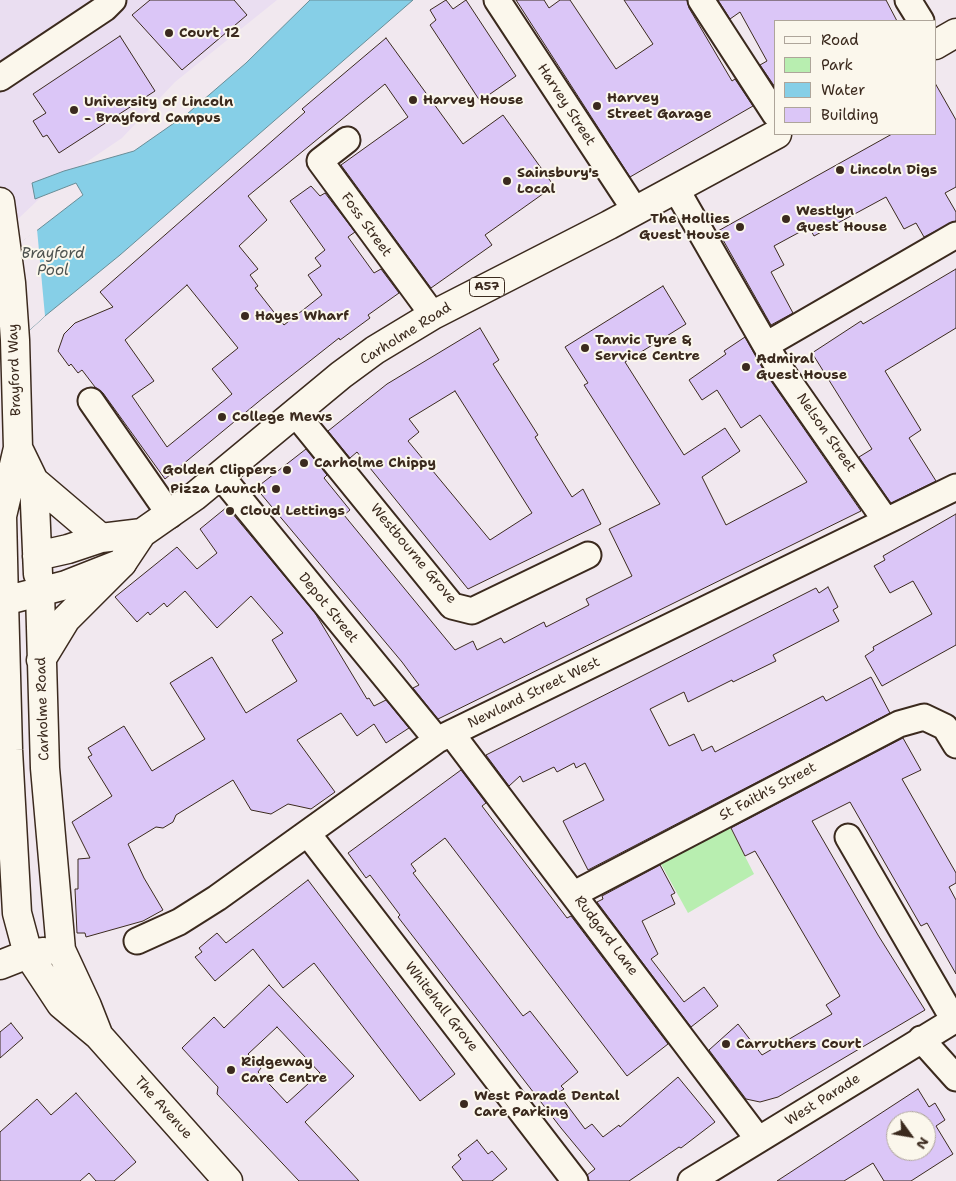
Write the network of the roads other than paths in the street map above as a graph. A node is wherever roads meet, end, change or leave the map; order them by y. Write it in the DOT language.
graph roads {
  1 [pos="113,0"];
  2 [pos="497,0"];
  3 [pos="701,0"];
  4 [pos="908,0"];
  5 [pos="920,20"];
  6 [pos="0,78"];
  7 [pos="774,112"];
  8 [pos="775,135"];
  9 [pos="347,140"];
  10 [pos="676,189"];
  11 [pos="0,202"];
  12 [pos="635,210"];
  13 [pos="956,235"];
  14 [pos="433,315"];
  15 [pos="766,345"];
  16 [pos="91,401"];
  17 [pos="295,413"];
  18 [pos="18,448"];
  19 [pos="220,475"];
  20 [pos="34,481"];
  21 [pos="956,487"];
  22 [pos="170,515"];
  23 [pos="1,517"];
  24 [pos="886,521"];
  25 [pos="142,533"];
  26 [pos="102,538"];
  27 [pos="588,555"];
  28 [pos="37,556"];
  29 [pos="122,563"];
  30 [pos="40,592"];
  31 [pos="2,598"];
  32 [pos="41,660"];
  33 [pos="444,737"];
  34 [pos="956,746"];
  35 [pos="308,834"];
  36 [pos="848,837"];
  37 [pos="574,894"];
  38 [pos="137,941"];
  39 [pos="61,950"];
  40 [pos="28,954"];
  41 [pos="0,965"];
  42 [pos="955,1019"];
  43 [pos="98,1036"];
  44 [pos="921,1039"];
  45 [pos="956,1078"];
  46 [pos="758,1139"];
  47 [pos="228,1181"];
  48 [pos="575,1181"];
  49 [pos="691,1181"];
  1 -- 6 [label="street"];
  2 -- 12 [label="street, Harvey Street"];
  3 -- 7 [label="street"];
  4 -- 5 [label="street"];
  8 -- 10 [label="main road, Carholme Road / A57"];
  9 -- 14 [label="street, Foss Street"];
  10 -- 12 [label="main road, Carholme Road / A57"];
  10 -- 15 [label="street, Nelson Street"];
  11 -- 18 [label="main road, Brayford Way"];
  12 -- 14 [label="main road, Carholme Road / A57"];
  13 -- 15 [label="street"];
  14 -- 17 [label="main road, Carholme Road / A57"];
  15 -- 24 [label="street, Nelson Street"];
  16 -- 22 [label="street"];
  17 -- 19 [label="main road, Carholme Road / A57"];
  17 -- 27 [label="street, Westbourne Grove"];
  18 -- 20 [label="main road"];
  18 -- 23 [label="main road"];
  19 -- 22 [label="main road, Carholme Road / A57"];
  19 -- 33 [label="street, Depot Street"];
  20 -- 26 [label="main road"];
  20 -- 28 [label="main road, Carholme Road"];
  21 -- 24 [label="street, Newland Street West"];
  22 -- 25 [label="main road, Carholme Road / A57"];
  23 -- 31 [label="main road"];
  24 -- 33 [label="street, Newland Street West"];
  25 -- 26 [label="main road, Carholme Road"];
  25 -- 29 [label="main road, Carholme Road"];
  26 -- 28 [label="main road, Carholme Road"];
  28 -- 30 [label="main road, Carholme Road"];
  28 -- 31 [label="main road"];
  29 -- 30 [label="main road"];
  29 -- 32 [label="main road, Carholme Road"];
  30 -- 31 [label="main road"];
  30 -- 32 [label="main road, Carholme Road"];
  31 -- 40 [label="main road"];
  32 -- 39 [label="main road, Carholme Road"];
  33 -- 35 [label="street, Newland Street West"];
  33 -- 37 [label="street, Rudgard Lane"];
  34 -- 37 [label="street, St Faith's Street"];
  35 -- 38 [label="street, Newland Street West"];
  35 -- 48 [label="street, Whitehall Grove"];
  36 -- 42 [label="street"];
  37 -- 46 [label="street, Rudgard Lane"];
  39 -- 40 [label="main road"];
  39 -- 43 [label="main road, The Avenue"];
  40 -- 41 [label="main road"];
  40 -- 43 [label="main road, The Avenue"];
  42 -- 44 [label="street, West Parade"];
  43 -- 47 [label="main road, The Avenue"];
  44 -- 45 [label="street"];
  44 -- 46 [label="street, West Parade"];
  46 -- 49 [label="street, West Parade"];
}
